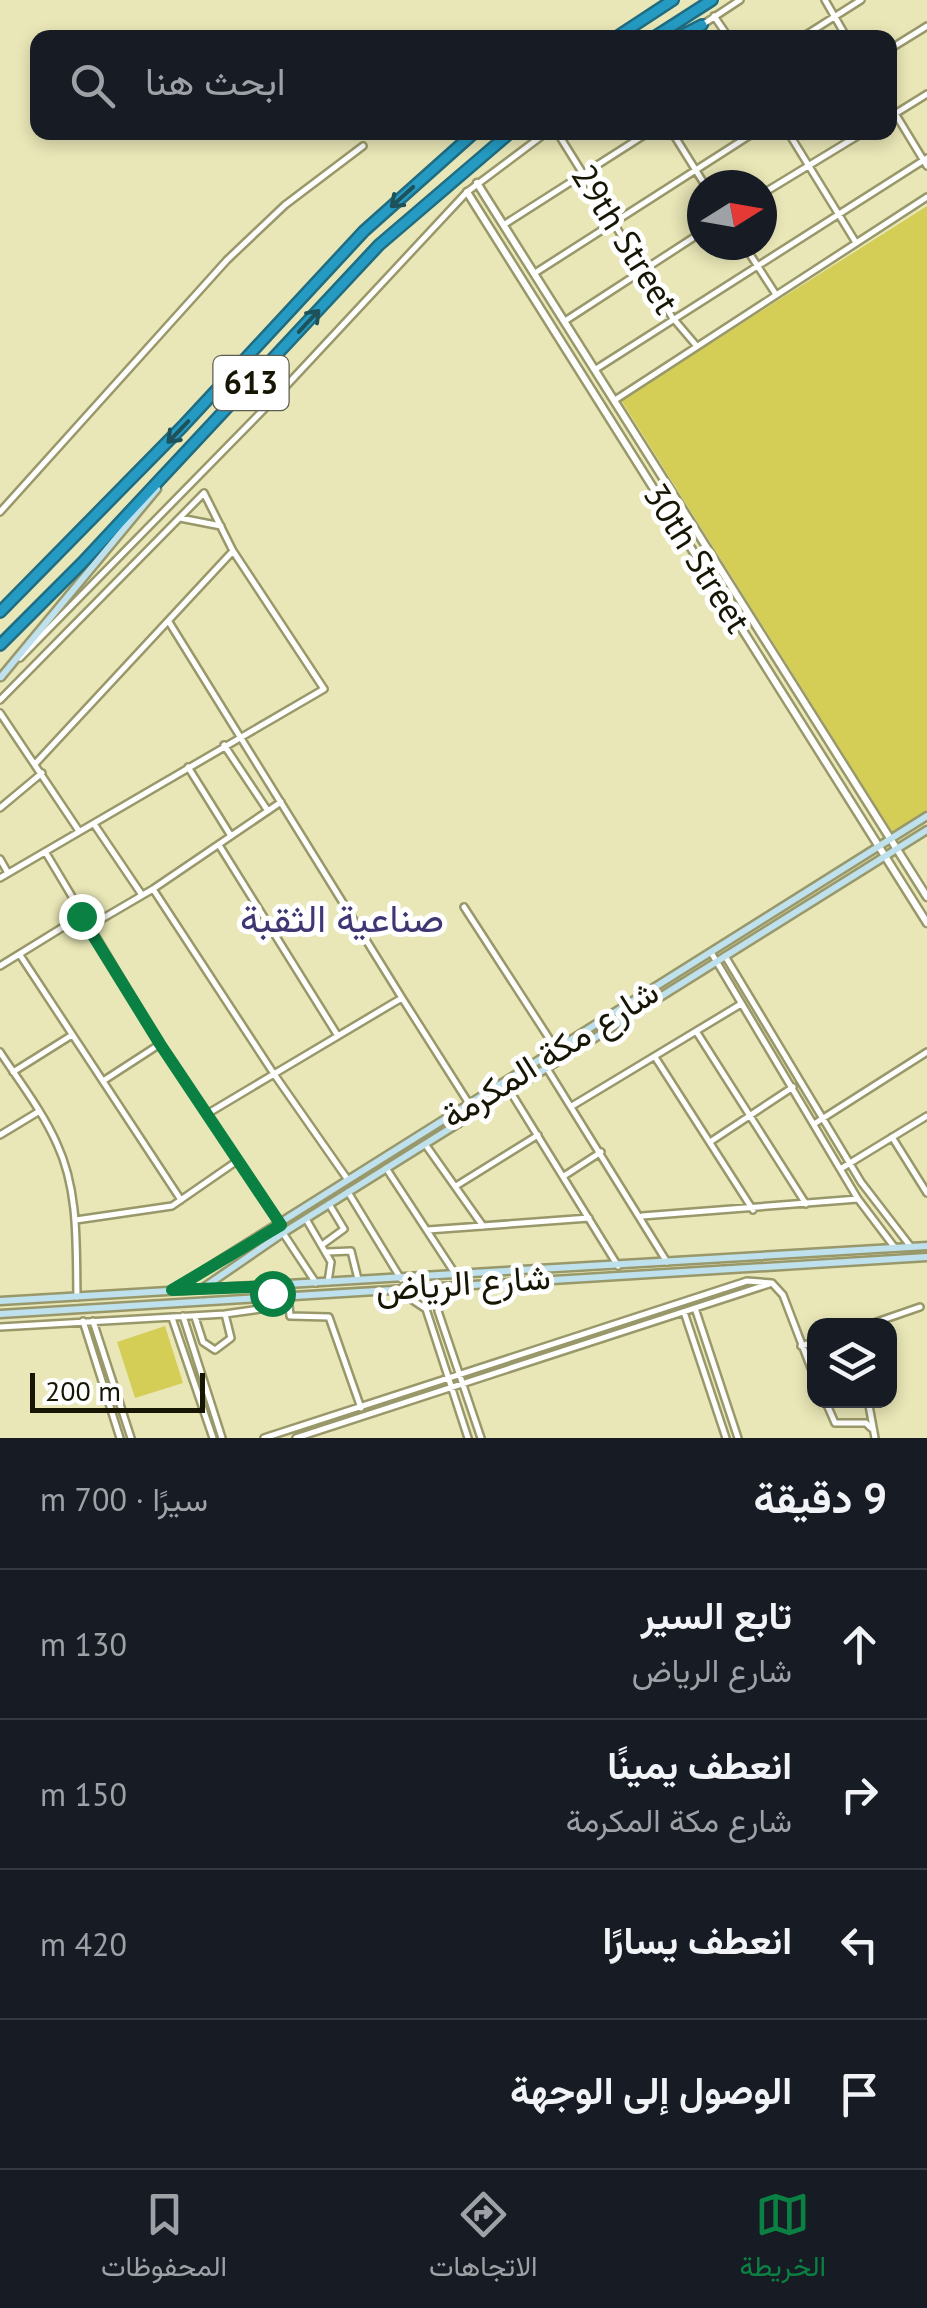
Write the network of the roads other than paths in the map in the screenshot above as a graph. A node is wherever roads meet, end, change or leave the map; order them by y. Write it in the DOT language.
graph roads {
  1 [pos="673,0"];
  2 [pos="712,0"];
  3 [pos="740,0"];
  4 [pos="826,0"];
  5 [pos="861,0"];
  6 [pos="714,16"];
  7 [pos="835,16"];
  8 [pos="702,25"];
  9 [pos="927,26"];
  10 [pos="627,30"];
  11 [pos="665,30"];
  12 [pos="694,30"];
  13 [pos="723,30"];
  14 [pos="813,30"];
  15 [pos="843,30"];
  16 [pos="897,45"];
  17 [pos="927,94"];
  18 [pos="897,112"];
  19 [pos="897,122"];
  20 [pos="466,140"];
  21 [pos="502,140"];
  22 [pos="536,140"];
  23 [pos="562,140"];
  24 [pos="636,140"];
  25 [pos="677,140"];
  26 [pos="743,140"];
  27 [pos="793,140"];
  28 [pos="851,140"];
  29 [pos="363,146"];
  30 [pos="926,162"];
  31 [pos="808,166"];
  32 [pos="696,170"];
  33 [pos="583,174"];
  34 [pos="687,176"];
  35 [pos="477,183"];
  36 [pos="777,185"];
  37 [pos="467,192"];
  38 [pos="927,198"];
  39 [pos="838,212"];
  40 [pos="613,221"];
  41 [pos="505,224"];
  42 [pos="855,241"];
  43 [pos="687,242"];
  44 [pos="755,260"];
  45 [pos="758,264"];
  46 [pos="643,270"];
  47 [pos="535,273"];
  48 [pos="775,293"];
  49 [pos="672,317"];
  50 [pos="566,320"];
  51 [pos="695,344"];
  52 [pos="596,369"];
  53 [pos="615,400"];
  54 [pos="193,444"];
  55 [pos="198,477"];
  56 [pos="204,493"];
  57 [pos="0,512"];
  58 [pos="179,518"];
  59 [pos="221,526"];
  60 [pos="233,551"];
  61 [pos="0,612"];
  62 [pos="168,622"];
  63 [pos="0,644"];
  64 [pos="1,677"];
  65 [pos="0,700"];
  66 [pos="0,714"];
  67 [pos="238,737"];
  68 [pos="224,746"];
  69 [pos="35,764"];
  70 [pos="188,767"];
  71 [pos="42,773"];
  72 [pos="281,802"];
  73 [pos="0,808"];
  74 [pos="268,812"];
  75 [pos="927,816"];
  76 [pos="94,824"];
  77 [pos="927,830"];
  78 [pos="80,832"];
  79 [pos="231,836"];
  80 [pos="890,839"];
  81 [pos="219,845"];
  82 [pos="879,846"];
  83 [pos="897,850"];
  84 [pos="46,852"];
  85 [pos="886,856"];
  86 [pos="0,859"];
  87 [pos="8,873"];
  88 [pos="0,878"];
  89 [pos="153,889"];
  90 [pos="142,895"];
  91 [pos="927,896"];
  92 [pos="464,907"];
  93 [pos="81,916"];
  94 [pos="927,923"];
  95 [pos="88,927"];
  96 [pos="712,954"];
  97 [pos="20,955"];
  98 [pos="724,956"];
  99 [pos="715,963"];
  100 [pos="0,966"];
  101 [pos="402,998"];
  102 [pos="741,1004"];
  103 [pos="696,1032"];
  104 [pos="72,1035"];
  105 [pos="338,1036"];
  106 [pos="160,1044"];
  107 [pos="556,1049"];
  108 [pos="0,1052"];
  109 [pos="927,1052"];
  110 [pos="655,1057"];
  111 [pos="8,1065"];
  112 [pos="546,1068"];
  113 [pos="0,1070"];
  114 [pos="13,1072"];
  115 [pos="274,1074"];
  116 [pos="102,1082"];
  117 [pos="793,1087"];
  118 [pos="510,1091"];
  119 [pos="469,1104"];
  120 [pos="572,1106"];
  121 [pos="38,1112"];
  122 [pos="475,1113"];
  123 [pos="207,1114"];
  124 [pos="749,1115"];
  125 [pos="927,1116"];
  126 [pos="824,1118"];
  127 [pos="814,1124"];
  128 [pos="538,1134"];
  129 [pos="0,1135"];
  130 [pos="892,1137"];
  131 [pos="710,1142"];
  132 [pos="426,1144"];
  133 [pos="602,1152"];
  134 [pos="385,1158"];
  135 [pos="237,1161"];
  136 [pos="851,1161"];
  137 [pos="842,1168"];
  138 [pos="384,1170"];
  139 [pos="564,1176"];
  140 [pos="348,1180"];
  141 [pos="456,1186"];
  142 [pos="348,1192"];
  143 [pos="927,1193"];
  144 [pos="181,1200"];
  145 [pos="858,1200"];
  146 [pos="329,1204"];
  147 [pos="806,1204"];
  148 [pos="754,1210"];
  149 [pos="641,1216"];
  150 [pos="306,1218"];
  151 [pos="589,1218"];
  152 [pos="76,1220"];
  153 [pos="483,1226"];
  154 [pos="282,1229"];
  155 [pos="428,1230"];
  156 [pos="322,1245"];
  157 [pos="927,1246"];
  158 [pos="911,1247"];
  159 [pos="895,1248"];
  160 [pos="327,1252"];
  161 [pos="927,1256"];
  162 [pos="667,1262"];
  163 [pos="701,1265"];
  164 [pos="618,1266"];
  165 [pos="222,1275"];
  166 [pos="457,1276"];
  167 [pos="401,1279"];
  168 [pos="328,1282"];
  169 [pos="358,1282"];
  170 [pos="316,1283"];
  171 [pos="772,1283"];
  172 [pos="276,1286"];
  173 [pos="451,1286"];
  174 [pos="228,1288"];
  175 [pos="394,1288"];
  176 [pos="202,1289"];
  177 [pos="172,1290"];
  178 [pos="273,1295"];
  179 [pos="76,1296"];
  180 [pos="0,1302"];
  181 [pos="920,1307"];
  182 [pos="695,1308"];
  183 [pos="438,1311"];
  184 [pos="684,1312"];
  185 [pos="0,1314"];
  186 [pos="225,1314"];
  187 [pos="428,1314"];
  188 [pos="184,1316"];
  189 [pos="194,1316"];
  190 [pos="172,1317"];
  191 [pos="888,1318"];
  192 [pos="93,1321"];
  193 [pos="83,1322"];
  194 [pos="0,1326"];
  195 [pos="807,1344"];
  196 [pos="801,1346"];
  197 [pos="807,1360"];
  198 [pos="459,1374"];
  199 [pos="448,1378"];
  200 [pos="463,1384"];
  201 [pos="452,1386"];
  202 [pos="360,1408"];
  203 [pos="828,1408"];
  204 [pos="869,1408"];
  205 [pos="871,1428"];
  206 [pos="120,1438"];
  207 [pos="131,1438"];
  208 [pos="213,1438"];
  209 [pos="222,1438"];
  210 [pos="264,1438"];
  211 [pos="296,1438"];
  212 [pos="468,1438"];
  213 [pos="481,1438"];
  214 [pos="726,1438"];
  215 [pos="738,1438"];
  216 [pos="876,1438"];
  1 -- 10 [label="highway"];
  2 -- 11 [label="highway"];
  3 -- 6 [label="street"];
  4 -- 7 [label="street"];
  5 -- 7 [label="street"];
  6 -- 8 [label="street"];
  6 -- 13 [label="street"];
  7 -- 14 [label="street"];
  7 -- 15 [label="street"];
  8 -- 12 [label="highway"];
  9 -- 16 [label="street"];
  17 -- 18 [label="street"];
  19 -- 30 [label="street"];
  20 -- 61 [label="highway, 613, one-way"];
  54 -- 21 [label="highway, 613, one-way"];
  22 -- 35 [label="street"];
  23 -- 33 [label="street, 29th Street"];
  24 -- 33 [label="street"];
  25 -- 32 [label="street"];
  26 -- 32 [label="street"];
  27 -- 31 [label="street"];
  28 -- 31 [label="street"];
  29 -- 57 [label="street"];
  30 -- 39 [label="street"];
  31 -- 36 [label="street"];
  31 -- 39 [label="street"];
  33 -- 40 [label="street, 29th Street"];
  33 -- 41 [label="street"];
  34 -- 40 [label="street"];
  35 -- 37 [label="street"];
  35 -- 41 [label="street, 30th Street"];
  37 -- 55 [label="street"];
  37 -- 82 [label="street, 30th Street"];
  38 -- 42 [label="street"];
  39 -- 42 [label="street"];
  39 -- 45 [label="street"];
  40 -- 46 [label="street, 29th Street"];
  40 -- 47 [label="street"];
  41 -- 47 [label="street, 30th Street"];
  42 -- 48 [label="street"];
  43 -- 46 [label="street"];
  44 -- 45 [label="street"];
  45 -- 48 [label="street"];
  45 -- 49 [label="street"];
  46 -- 49 [label="street, 29th Street"];
  46 -- 50 [label="street"];
  47 -- 50 [label="street, 30th Street"];
  48 -- 51 [label="street"];
  49 -- 51 [label="street, 29th Street"];
  49 -- 52 [label="street"];
  50 -- 52 [label="street, 30th Street"];
  51 -- 53 [label="street"];
  52 -- 53 [label="street, 30th Street"];
  53 -- 80 [label="street, 30th Street"];
  54 -- 63 [label="highway, 613"];
  54 -- 64 [label="main road"];
  55 -- 56 [label="street"];
  55 -- 64 [label="street"];
  56 -- 58 [label="street"];
  56 -- 59 [label="street"];
  58 -- 59 [label="street"];
  58 -- 65 [label="street"];
  59 -- 60 [label="street"];
  60 -- 62 [label="street"];
  60 -- 67 [label="street"];
  62 -- 67 [label="street"];
  62 -- 69 [label="street"];
  66 -- 69 [label="street"];
  67 -- 68 [label="street"];
  67 -- 72 [label="street"];
  68 -- 70 [label="street"];
  68 -- 74 [label="street"];
  69 -- 71 [label="street"];
  70 -- 76 [label="street"];
  70 -- 79 [label="street"];
  71 -- 73 [label="street"];
  71 -- 78 [label="street"];
  72 -- 74 [label="street"];
  72 -- 101 [label="street"];
  74 -- 79 [label="street"];
  75 -- 80 [label="main road, شارع مكة المكرمة"];
  76 -- 78 [label="street"];
  76 -- 90 [label="street"];
  77 -- 83 [label="main road, شارع مكة المكرمة"];
  78 -- 84 [label="street"];
  79 -- 81 [label="street"];
  80 -- 82 [label="main road, شارع مكة المكرمة"];
  80 -- 83 [label="street, 30th Street"];
  81 -- 89 [label="street"];
  81 -- 105 [label="street"];
  82 -- 85 [label="street, 30th Street"];
  82 -- 96 [label="main road, شارع مكة المكرمة"];
  83 -- 85 [label="main road, شارع مكة المكرمة"];
  83 -- 91 [label="street, 30th Street"];
  84 -- 87 [label="street"];
  84 -- 93 [label="street"];
  85 -- 94 [label="street, 30th Street"];
  85 -- 98 [label="main road, شارع مكة المكرمة"];
  86 -- 87 [label="street"];
  87 -- 88 [label="street"];
  89 -- 90 [label="street"];
  89 -- 115 [label="street"];
  90 -- 95 [label="street"];
  92 -- 107 [label="street"];
  93 -- 95 [label="street"];
  93 -- 97 [label="street"];
  95 -- 106 [label="street"];
  96 -- 99 [label="street"];
  96 -- 107 [label="main road, شارع مكة المكرمة"];
  97 -- 100 [label="street"];
  97 -- 104 [label="street"];
  98 -- 99 [label="main road, شارع مكة المكرمة"];
  98 -- 126 [label="street"];
  99 -- 102 [label="street"];
  99 -- 112 [label="main road, شارع مكة المكرمة"];
  101 -- 105 [label="street"];
  101 -- 119 [label="street"];
  102 -- 103 [label="street"];
  102 -- 117 [label="street"];
  103 -- 110 [label="street"];
  103 -- 124 [label="street"];
  104 -- 114 [label="street"];
  104 -- 116 [label="street"];
  105 -- 115 [label="street"];
  106 -- 116 [label="street"];
  106 -- 123 [label="street"];
  107 -- 119 [label="main road, شارع مكة المكرمة"];
  108 -- 111 [label="street"];
  109 -- 126 [label="street"];
  110 -- 120 [label="street"];
  110 -- 131 [label="street"];
  111 -- 113 [label="street"];
  111 -- 114 [label="street"];
  112 -- 118 [label="main road, شارع مكة المكرمة"];
  112 -- 120 [label="street"];
  114 -- 121 [label="street"];
  115 -- 123 [label="street"];
  115 -- 140 [label="street"];
  116 -- 144 [label="street"];
  117 -- 124 [label="street"];
  117 -- 127 [label="street"];
  118 -- 122 [label="main road, شارع مكة المكرمة"];
  118 -- 128 [label="street"];
  119 -- 122 [label="street"];
  119 -- 134 [label="main road, شارع مكة المكرمة"];
  120 -- 133 [label="street"];
  121 -- 129 [label="street"];
  121 -- 152 [label="street"];
  122 -- 132 [label="main road, شارع مكة المكرمة"];
  123 -- 135 [label="street"];
  124 -- 131 [label="street"];
  124 -- 147 [label="street"];
  125 -- 130 [label="street"];
  126 -- 127 [label="street"];
  126 -- 136 [label="street"];
  127 -- 137 [label="street"];
  128 -- 139 [label="street"];
  128 -- 141 [label="street"];
  130 -- 136 [label="street"];
  130 -- 143 [label="street"];
  131 -- 148 [label="street"];
  132 -- 138 [label="main road, شارع مكة المكرمة"];
  132 -- 141 [label="street"];
  133 -- 139 [label="street"];
  133 -- 149 [label="street"];
  134 -- 138 [label="main road"];
  134 -- 140 [label="main road, شارع مكة المكرمة"];
  135 -- 144 [label="street"];
  135 -- 154 [label="street"];
  136 -- 137 [label="street"];
  136 -- 158 [label="street"];
  137 -- 145 [label="street"];
  138 -- 142 [label="main road, شارع مكة المكرمة"];
  138 -- 155 [label="street"];
  139 -- 151 [label="street"];
  140 -- 154 [label="main road, شارع مكة المكرمة"];
  141 -- 153 [label="street"];
  142 -- 146 [label="main road, شارع مكة المكرمة"];
  142 -- 167 [label="street"];
  144 -- 152 [label="street"];
  145 -- 147 [label="street"];
  145 -- 159 [label="street"];
  146 -- 150 [label="main road, شارع مكة المكرمة"];
  146 -- 156 [label="street"];
  147 -- 148 [label="street"];
  148 -- 149 [label="street"];
  149 -- 162 [label="street"];
  150 -- 154 [label="main road, شارع مكة المكرمة"];
  150 -- 156 [label="street"];
  151 -- 153 [label="street"];
  151 -- 164 [label="street"];
  152 -- 179 [label="street"];
  153 -- 155 [label="street"];
  154 -- 165 [label="main road, شارع مكة المكرمة"];
  154 -- 170 [label="street"];
  154 -- 177 [label="main road, شارع مكة المكرمة"];
  155 -- 166 [label="street"];
  156 -- 160 [label="street"];
  157 -- 158 [label="main road, شارع الرياض"];
  158 -- 159 [label="main road, شارع الرياض"];
  159 -- 163 [label="main road, شارع الرياض"];
  160 -- 168 [label="street"];
  160 -- 169 [label="street"];
  161 -- 163 [label="main road, شارع الرياض"];
  162 -- 163 [label="main road, شارع الرياض"];
  162 -- 164 [label="main road, شارع الرياض"];
  163 -- 173 [label="main road, شارع الرياض"];
  164 -- 166 [label="main road, شارع الرياض"];
  165 -- 174 [label="main road"];
  165 -- 176 [label="main road, شارع مكة المكرمة"];
  166 -- 167 [label="main road, شارع الرياض"];
  167 -- 169 [label="main road, شارع الرياض"];
  168 -- 169 [label="main road, شارع الرياض"];
  168 -- 170 [label="main road, شارع الرياض"];
  170 -- 172 [label="main road, شارع الرياض"];
  171 -- 182 [label="street"];
  171 -- 196 [label="street"];
  171 -- 198 [label="street"];
  172 -- 174 [label="main road, شارع الرياض"];
  172 -- 178 [label="main road"];
  173 -- 175 [label="main road, شارع الرياض"];
  173 -- 183 [label="street"];
  174 -- 176 [label="main road, شارع الرياض"];
  175 -- 178 [label="main road, شارع الرياض"];
  175 -- 187 [label="street"];
  176 -- 177 [label="main road, شارع الرياض"];
  177 -- 179 [label="main road, شارع الرياض"];
  178 -- 185 [label="main road, شارع الرياض"];
  179 -- 180 [label="main road, شارع الرياض"];
  181 -- 191 [label="street"];
  182 -- 184 [label="street"];
  182 -- 215 [label="street"];
  183 -- 187 [label="street"];
  183 -- 198 [label="street"];
  184 -- 200 [label="street"];
  184 -- 214 [label="street"];
  186 -- 189 [label="street"];
  186 -- 189 [label="street"];
  186 -- 202 [label="street"];
  187 -- 199 [label="street"];
  188 -- 189 [label="street"];
  188 -- 190 [label="street"];
  188 -- 209 [label="street"];
  190 -- 192 [label="street"];
  190 -- 208 [label="street"];
  192 -- 193 [label="street"];
  192 -- 207 [label="street"];
  193 -- 194 [label="street"];
  193 -- 206 [label="street"];
  195 -- 196 [label="street"];
  196 -- 197 [label="street"];
  198 -- 199 [label="street"];
  198 -- 200 [label="street"];
  199 -- 201 [label="street"];
  199 -- 202 [label="street"];
  200 -- 201 [label="street"];
  200 -- 213 [label="street"];
  201 -- 211 [label="street"];
  201 -- 212 [label="street"];
  202 -- 210 [label="street"];
  203 -- 205 [label="street"];
  204 -- 205 [label="street"];
  205 -- 216 [label="street"];
}
